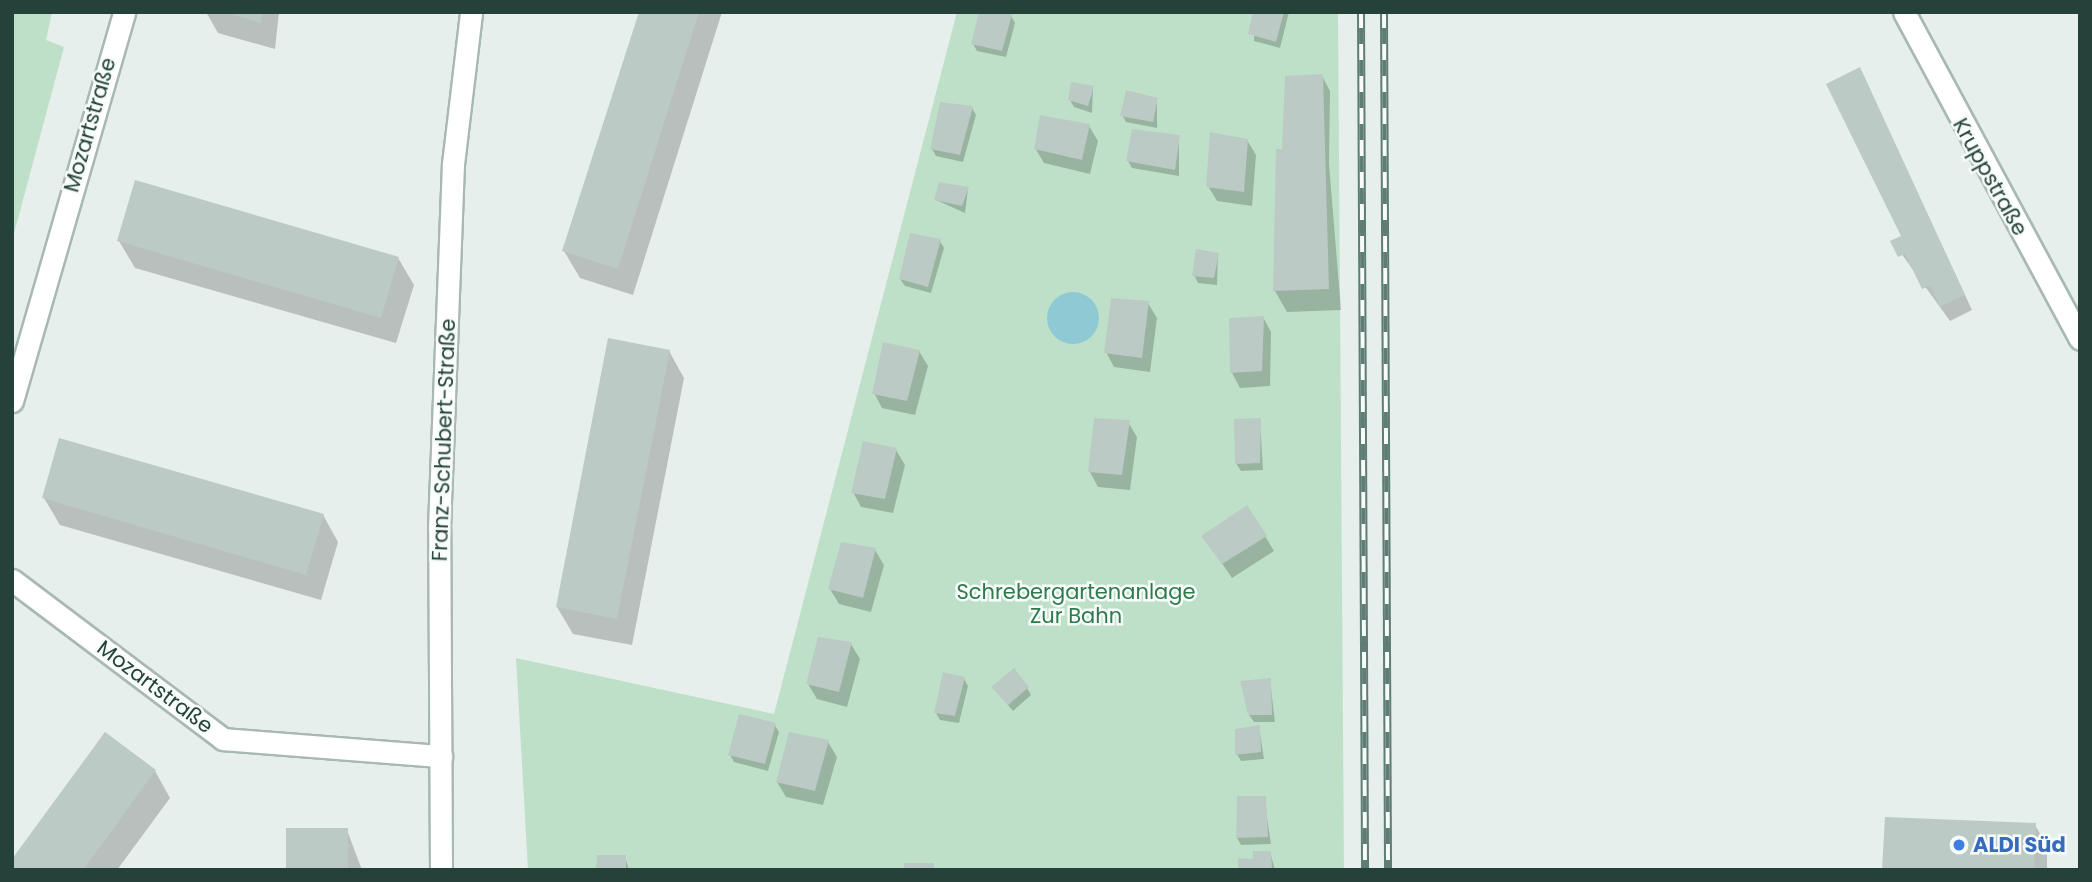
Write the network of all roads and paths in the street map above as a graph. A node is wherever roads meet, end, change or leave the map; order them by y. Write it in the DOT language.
graph roads {
  1 [pos="124,12"];
  2 [pos="471,12"];
  3 [pos="1904,12"];
  4 [pos="2080,339"];
  5 [pos="12,401"];
  6 [pos="12,580"];
  7 [pos="441,756"];
  8 [pos="441,870"];
  1 -- 5 [label="street, Mozartstraße"];
  2 -- 7 [label="street, Franz-Schubert-Straße"];
  3 -- 4 [label="street, Kruppstraße"];
  6 -- 7 [label="street, Mozartstraße"];
  7 -- 8 [label="street, Franz-Schubert-Straße"];
}
